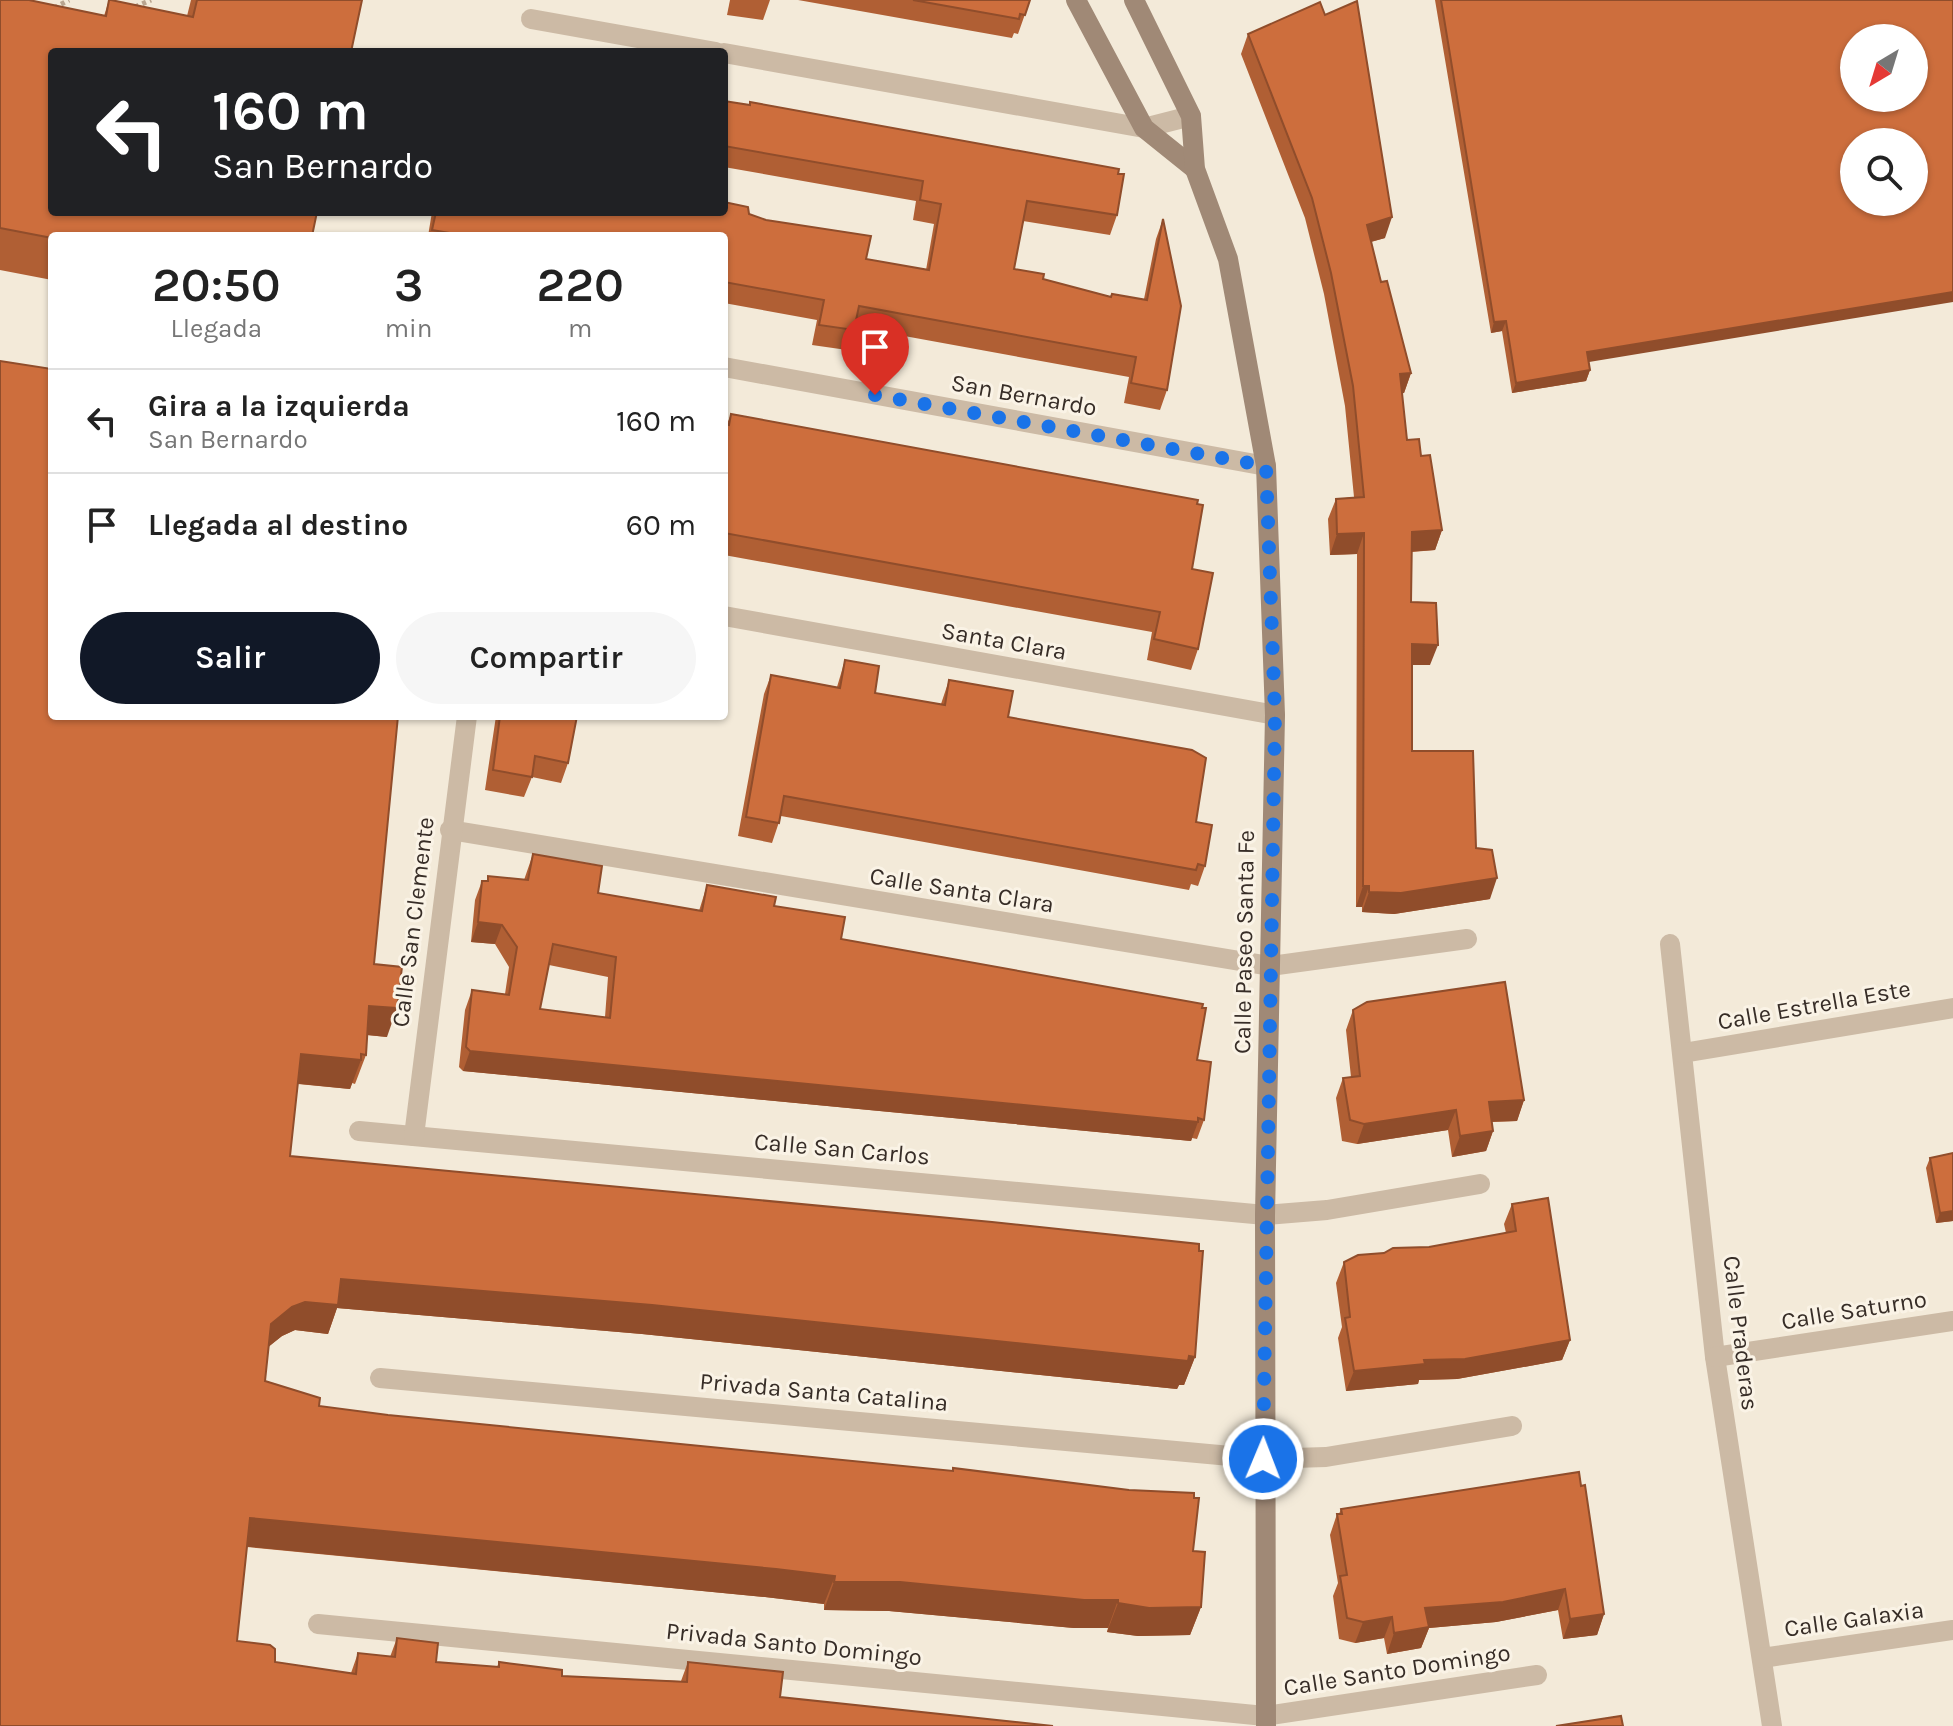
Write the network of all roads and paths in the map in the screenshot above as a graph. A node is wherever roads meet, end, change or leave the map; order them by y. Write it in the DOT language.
graph roads {
  1 [pos="69,0"];
  2 [pos="151,0"];
  3 [pos="1134,0"];
  4 [pos="1081,2"];
  5 [pos="128,8"];
  6 [pos="41,15"];
  7 [pos="531,19"];
  8 [pos="694,48"];
  9 [pos="728,54"];
  10 [pos="1191,116"];
  11 [pos="1144,128"];
  12 [pos="1195,169"];
  13 [pos="728,368"];
  14 [pos="1266,466"];
  15 [pos="728,617"];
  16 [pos="1275,715"];
  17 [pos="466,720"];
  18 [pos="450,830"];
  19 [pos="1467,939"];
  20 [pos="1670,944"];
  21 [pos="1270,966"];
  22 [pos="1953,1008"];
  23 [pos="1683,1053"];
  24 [pos="359,1131"];
  25 [pos="414,1136"];
  26 [pos="1480,1184"];
  27 [pos="1265,1215"];
  28 [pos="1953,1321"];
  29 [pos="1715,1357"];
  30 [pos="380,1378"];
  31 [pos="1512,1426"];
  32 [pos="1263,1459"];
  33 [pos="318,1624"];
  34 [pos="1953,1630"];
  35 [pos="1762,1658"];
  36 [pos="1537,1675"];
  37 [pos="1266,1721"];
  38 [pos="1772,1726"];
  1 -- 6 [label="path"];
  2 -- 5 [label="path"];
  3 -- 10 [label="street, Calle Paseo Santa Fe"];
  4 -- 11 [label="street"];
  7 -- 8 [label="street"];
  9 -- 11 [label="street"];
  10 -- 11 [label="street"];
  10 -- 12 [label="street, Calle Paseo Santa Fe"];
  11 -- 12 [label="street"];
  12 -- 14 [label="street, Calle Paseo Santa Fe"];
  13 -- 14 [label="street, San Bernardo"];
  14 -- 16 [label="street, Calle Paseo Santa Fe"];
  15 -- 16 [label="street, Santa Clara"];
  16 -- 21 [label="street, Calle Paseo Santa Fe"];
  17 -- 18 [label="street, Calle San Clemente"];
  18 -- 21 [label="street, Calle Santa Clara"];
  18 -- 25 [label="street, Calle San Clemente"];
  19 -- 21 [label="street, Calle Santa Clara"];
  20 -- 23 [label="street, Calle Praderas"];
  21 -- 27 [label="street, Calle Paseo Santa Fe"];
  22 -- 23 [label="street, Calle Estrella Este"];
  23 -- 29 [label="street, Calle Praderas"];
  24 -- 25 [label="street, Calle San Carlos"];
  25 -- 27 [label="street, Calle San Carlos"];
  26 -- 27 [label="street, Calle San Carlos"];
  27 -- 32 [label="street, Calle Paseo Santa Fe"];
  28 -- 29 [label="street, Calle Saturno"];
  29 -- 35 [label="street, Calle Praderas"];
  30 -- 32 [label="street, Privada Santa Catalina"];
  31 -- 32 [label="street, Privada Santa Catalina"];
  32 -- 37 [label="street, Calle Paseo Santa Fe"];
  33 -- 37 [label="street, Privada Santo Domingo"];
  34 -- 35 [label="street, Calle Galaxia"];
  35 -- 38 [label="street, Calle Praderas"];
  36 -- 37 [label="street, Calle Santo Domingo"];
}
